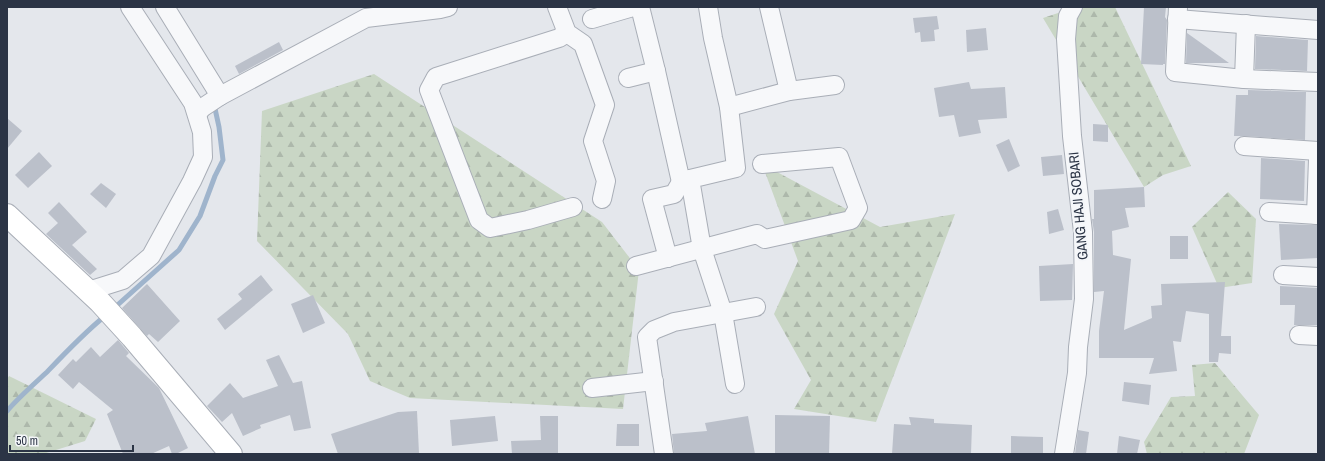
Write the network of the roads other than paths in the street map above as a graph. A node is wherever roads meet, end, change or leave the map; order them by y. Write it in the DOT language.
graph roads {
  1 [pos="130,7"];
  2 [pos="165,7"];
  3 [pos="448,7"];
  4 [pos="557,7"];
  5 [pos="633,7"];
  6 [pos="640,7"];
  7 [pos="708,7"];
  8 [pos="769,7"];
  9 [pos="1073,7"];
  10 [pos="1178,13"];
  11 [pos="592,19"];
  12 [pos="1246,24"];
  13 [pos="1318,30"];
  14 [pos="567,33"];
  15 [pos="656,71"];
  16 [pos="628,78"];
  17 [pos="1244,79"];
  18 [pos="1318,82"];
  19 [pos="835,85"];
  20 [pos="789,91"];
  21 [pos="220,96"];
  22 [pos="729,107"];
  23 [pos="199,111"];
  24 [pos="1244,146"];
  25 [pos="1318,150"];
  26 [pos="1318,160"];
  27 [pos="736,168"];
  28 [pos="685,180"];
  29 [pos="602,199"];
  30 [pos="574,207"];
  31 [pos="1269,212"];
  32 [pos="7,215"];
  33 [pos="1317,215"];
  34 [pos="702,249"];
  35 [pos="668,258"];
  36 [pos="636,266"];
  37 [pos="1283,275"];
  38 [pos="1318,277"];
  39 [pos="94,297"];
  40 [pos="756,307"];
  41 [pos="723,313"];
  42 [pos="1299,335"];
  43 [pos="1318,336"];
  44 [pos="654,381"];
  45 [pos="735,384"];
  46 [pos="592,388"];
  47 [pos="231,454"];
  48 [pos="664,454"];
  49 [pos="1064,454"];
  1 -- 23 [label="street"];
  2 -- 21 [label="street"];
  3 -- 21 [label="street"];
  4 -- 14 [label="street"];
  5 -- 11 [label="street"];
  6 -- 15 [label="street"];
  7 -- 22 [label="street"];
  8 -- 20 [label="street"];
  9 -- 49 [label="street, GANG HAJI SOBARI"];
  10 -- 12 [label="street"];
  10 -- 17 [label="street"];
  12 -- 13 [label="street"];
  12 -- 17 [label="street"];
  14 -- 29 [label="street"];
  14 -- 30 [label="street"];
  15 -- 16 [label="street"];
  15 -- 28 [label="street"];
  17 -- 18 [label="street"];
  19 -- 20 [label="street"];
  20 -- 22 [label="street"];
  21 -- 23 [label="street"];
  22 -- 27 [label="street"];
  23 -- 39 [label="street"];
  24 -- 25 [label="street"];
  26 -- 33 [label="street"];
  27 -- 28 [label="street"];
  27 -- 34 [label="street"];
  28 -- 34 [label="street"];
  28 -- 35 [label="street"];
  31 -- 33 [label="street"];
  32 -- 39 [label="main road"];
  34 -- 35 [label="street"];
  34 -- 41 [label="street"];
  35 -- 36 [label="street"];
  37 -- 38 [label="street"];
  39 -- 47 [label="main road"];
  40 -- 41 [label="street"];
  41 -- 44 [label="street"];
  41 -- 45 [label="street"];
  42 -- 43 [label="street"];
  44 -- 46 [label="street"];
  44 -- 48 [label="street"];
}
